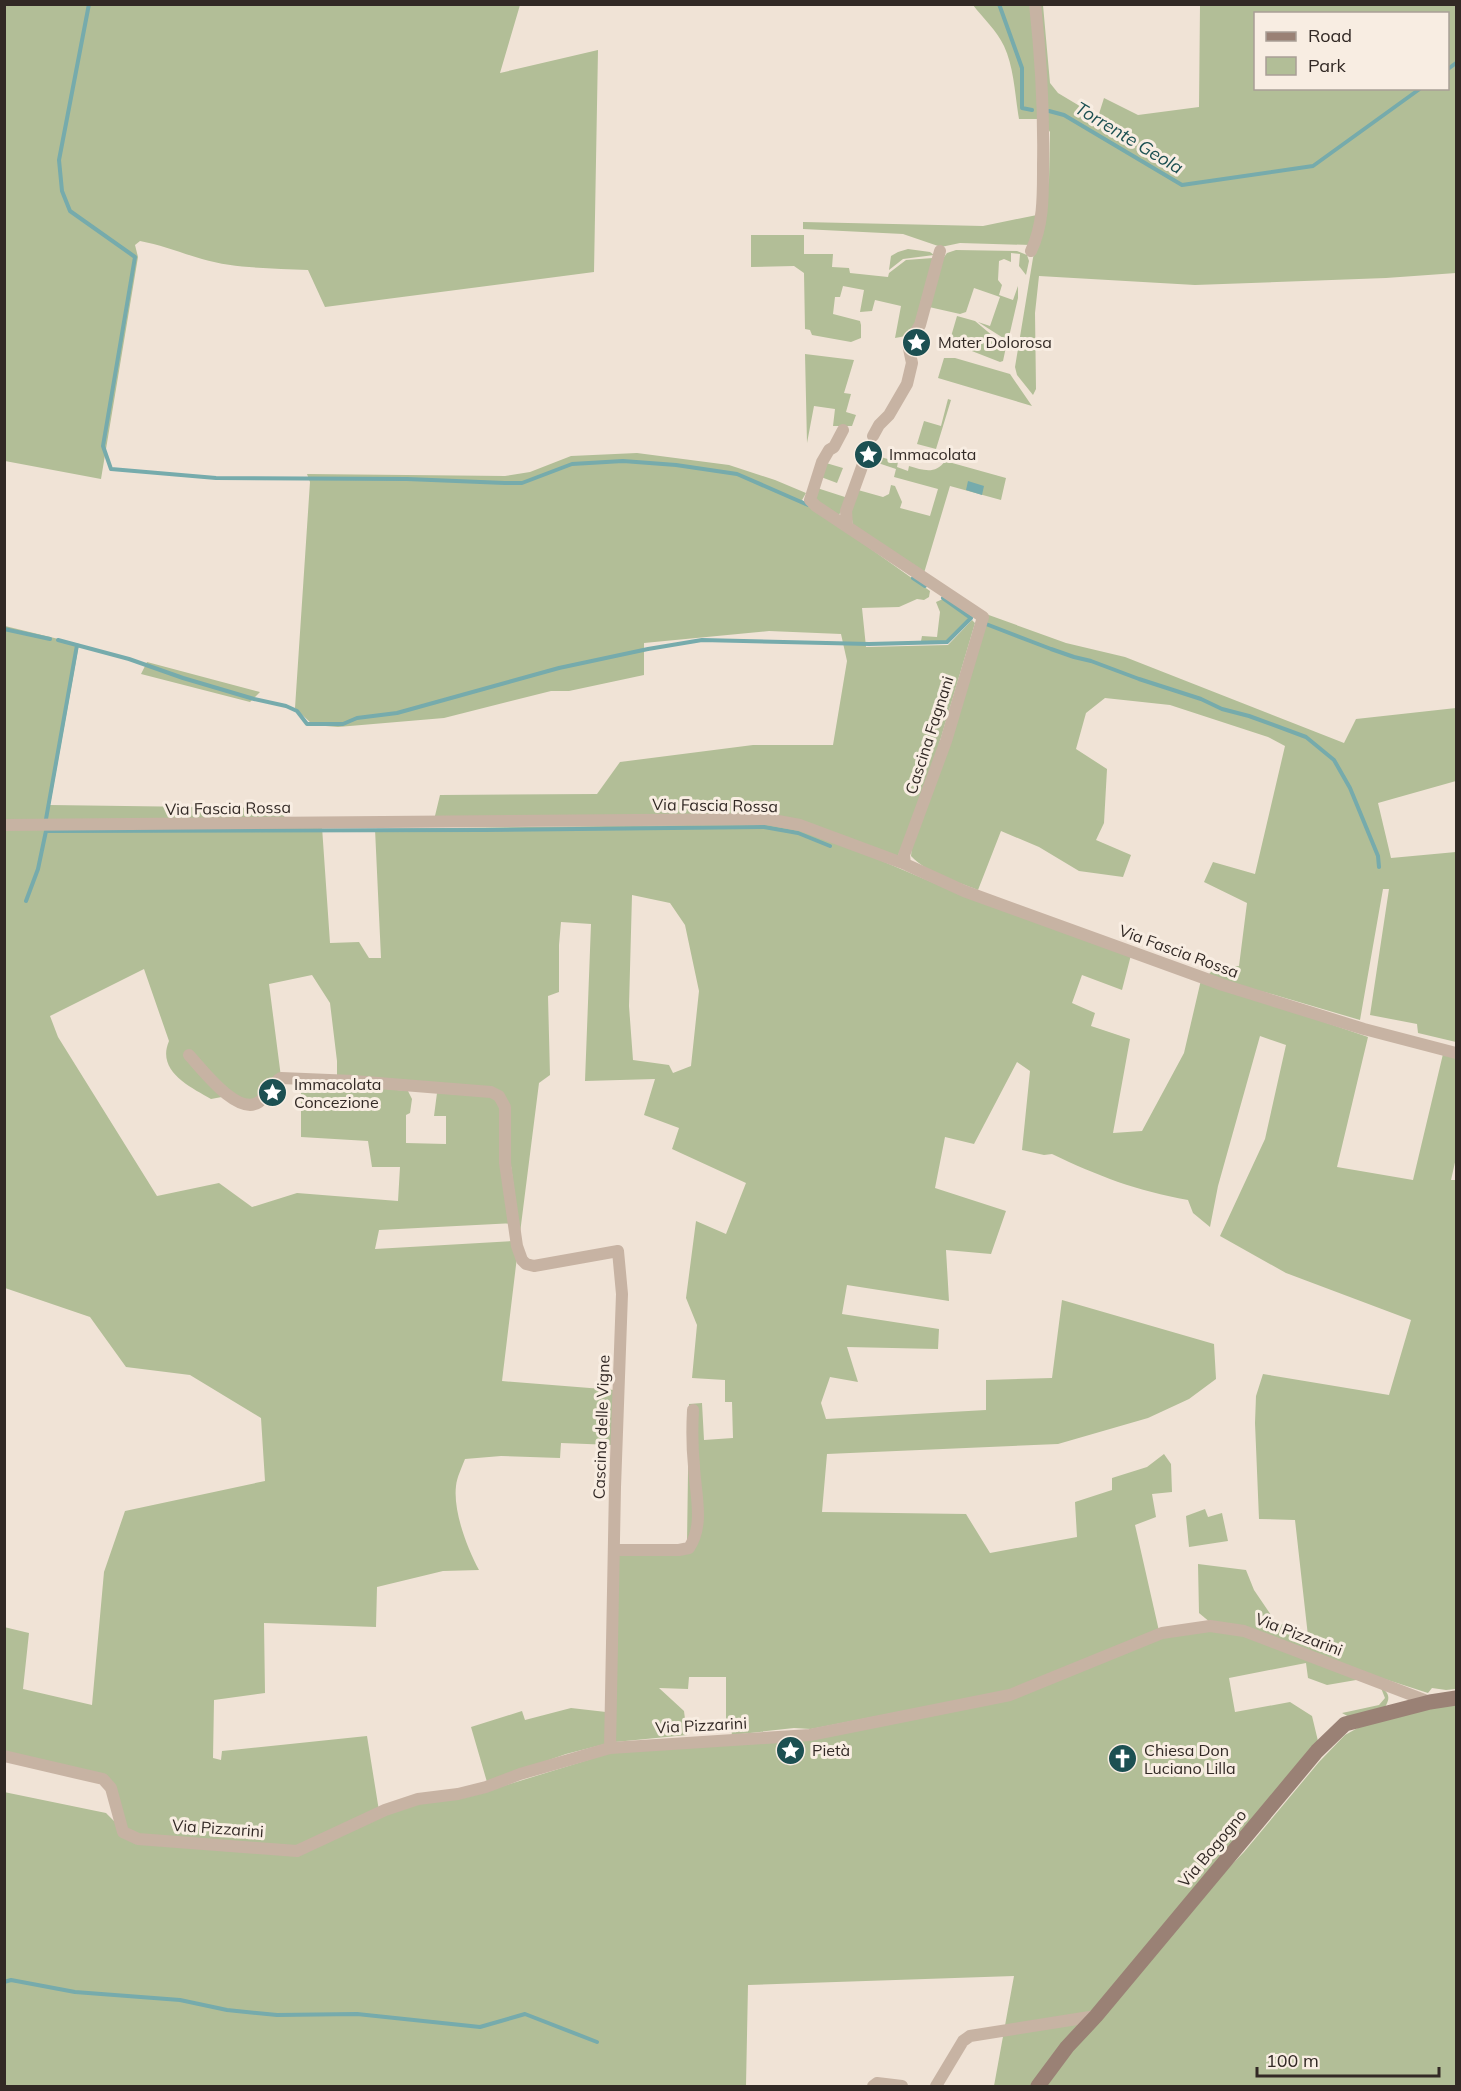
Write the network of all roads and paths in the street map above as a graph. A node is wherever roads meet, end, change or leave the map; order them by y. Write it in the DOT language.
graph roads {
  1 [pos="1035,4"];
  2 [pos="940,251"];
  3 [pos="1031,251"];
  4 [pos="843,430"];
  5 [pos="873,436"];
  6 [pos="867,453"];
  7 [pos="847,525"];
  8 [pos="4,825"];
  9 [pos="904,864"];
  10 [pos="1456,1053"];
  11 [pos="189,1054"];
  12 [pos="693,1410"];
  13 [pos="614,1550"];
  14 [pos="1456,1698"];
  15 [pos="1430,1702"];
  16 [pos="610,1748"];
  17 [pos="4,1756"];
  18 [pos="1096,2016"];
  19 [pos="873,2086"];
  20 [pos="902,2086"];
  21 [pos="936,2086"];
  22 [pos="1038,2086"];
  1 -- 3 [label="street"];
  2 -- 5 [label="street"];
  4 -- 7 [label="street"];
  6 -- 7 [label="street"];
  7 -- 9 [label="street, Cascina Fagnani"];
  8 -- 9 [label="street, Via Fascia Rossa"];
  9 -- 10 [label="street, Via Fascia Rossa"];
  11 -- 13 [label="street, Cascina delle Vigne"];
  12 -- 13 [label="street"];
  13 -- 16 [label="street, Cascina delle Vigne"];
  14 -- 15 [label="main road, Via Bogogno"];
  15 -- 16 [label="street, Via Pizzarini"];
  15 -- 18 [label="main road, Via Bogogno"];
  16 -- 17 [label="street, Via Pizzarini"];
  18 -- 21 [label="street"];
  18 -- 22 [label="main road, Via Bogogno"];
  19 -- 20 [label="street"];
}
